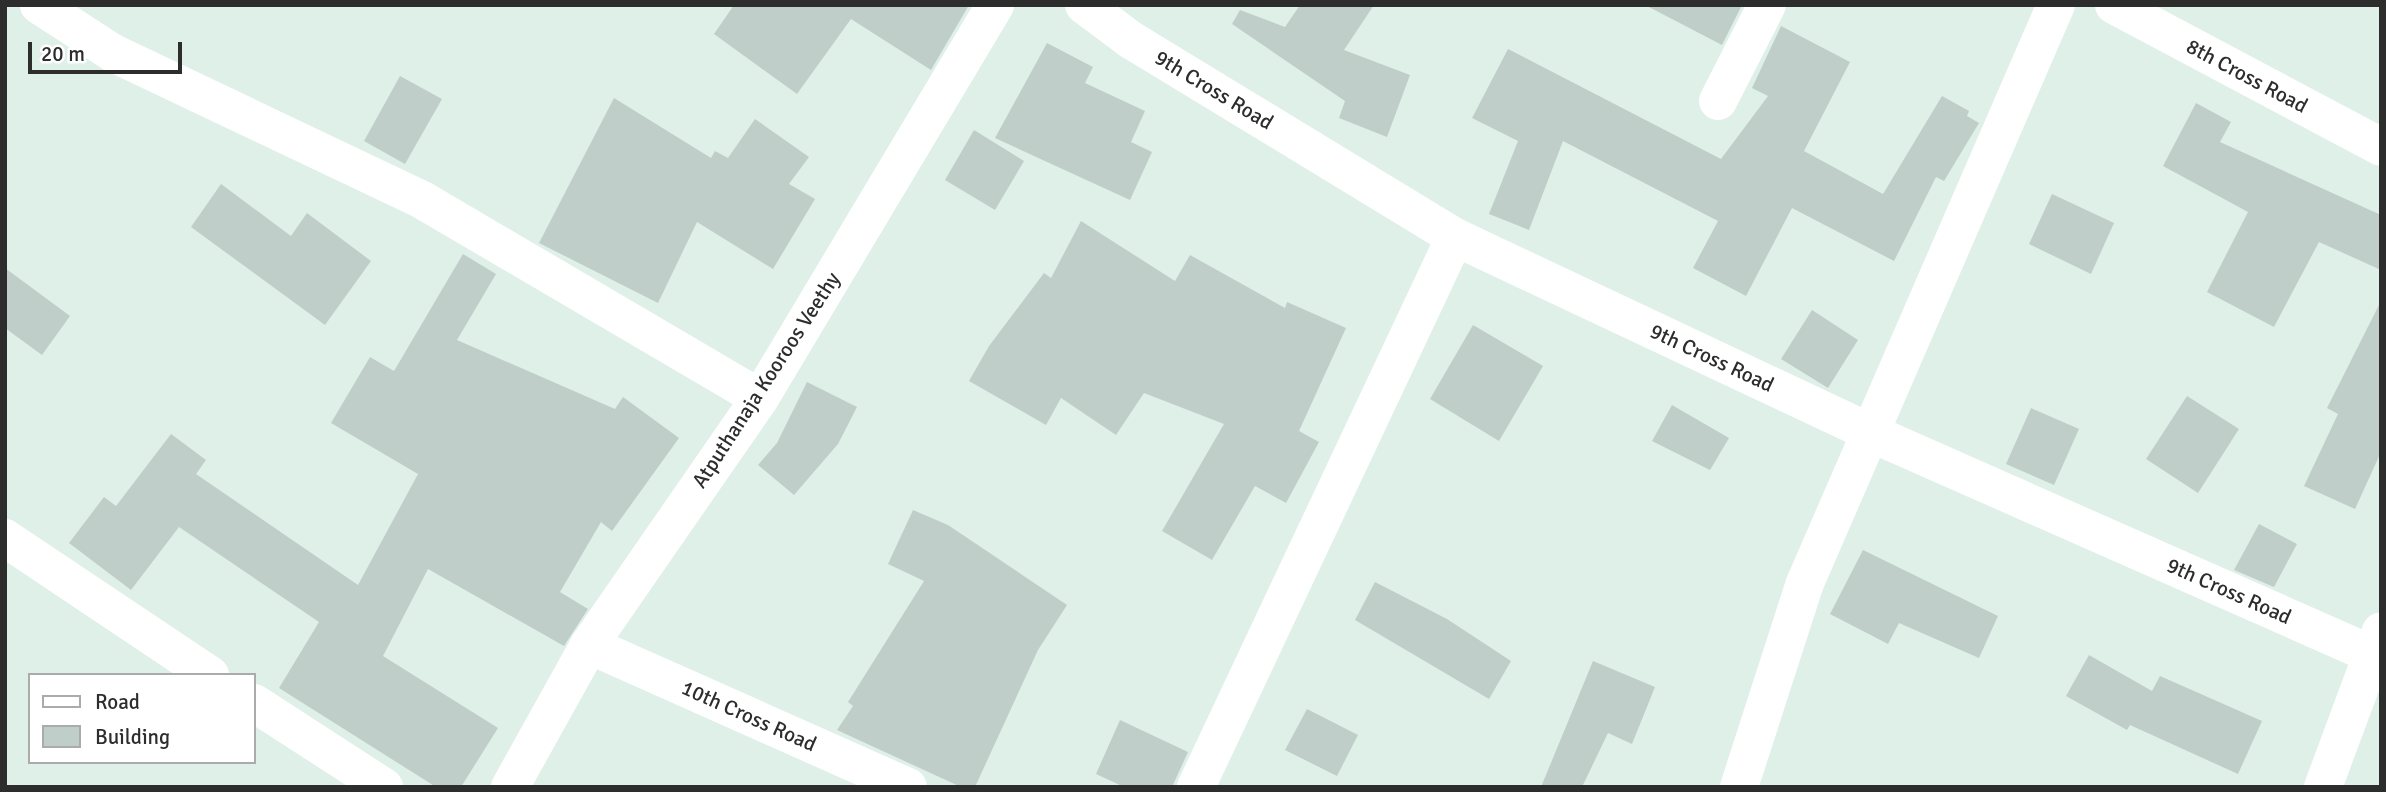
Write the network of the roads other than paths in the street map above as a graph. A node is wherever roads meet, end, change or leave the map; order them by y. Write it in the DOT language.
graph roads {
  1 [pos="39,5"];
  2 [pos="995,5"];
  3 [pos="1084,5"];
  4 [pos="1767,5"];
  5 [pos="2056,5"];
  6 [pos="2114,5"];
  7 [pos="1718,101"];
  8 [pos="2381,146"];
  9 [pos="1455,237"];
  10 [pos="760,398"];
  11 [pos="1872,434"];
  12 [pos="5,538"];
  13 [pos="2376,643"];
  14 [pos="589,645"];
  15 [pos="207,673"];
  16 [pos="256,704"];
  17 [pos="384,787"];
  18 [pos="510,787"];
  19 [pos="908,787"];
  20 [pos="1196,787"];
  21 [pos="1739,787"];
  22 [pos="2323,787"];
  1 -- 10 [label="street"];
  2 -- 10 [label="street, Atputhanaja Kooroos Veethy"];
  3 -- 9 [label="street, 9th Cross Road"];
  4 -- 7 [label="street"];
  5 -- 11 [label="street"];
  6 -- 8 [label="street, 8th Cross Road"];
  9 -- 11 [label="street, 9th Cross Road"];
  9 -- 20 [label="street"];
  10 -- 14 [label="street, Atputhanaja Kooroos Veethy"];
  11 -- 13 [label="street, 9th Cross Road"];
  11 -- 21 [label="street"];
  12 -- 15 [label="street"];
  13 -- 22 [label="street"];
  14 -- 18 [label="street, Atputhanaja Kooroos Veethy"];
  14 -- 19 [label="street, 10th Cross Road"];
  16 -- 17 [label="street"];
}
